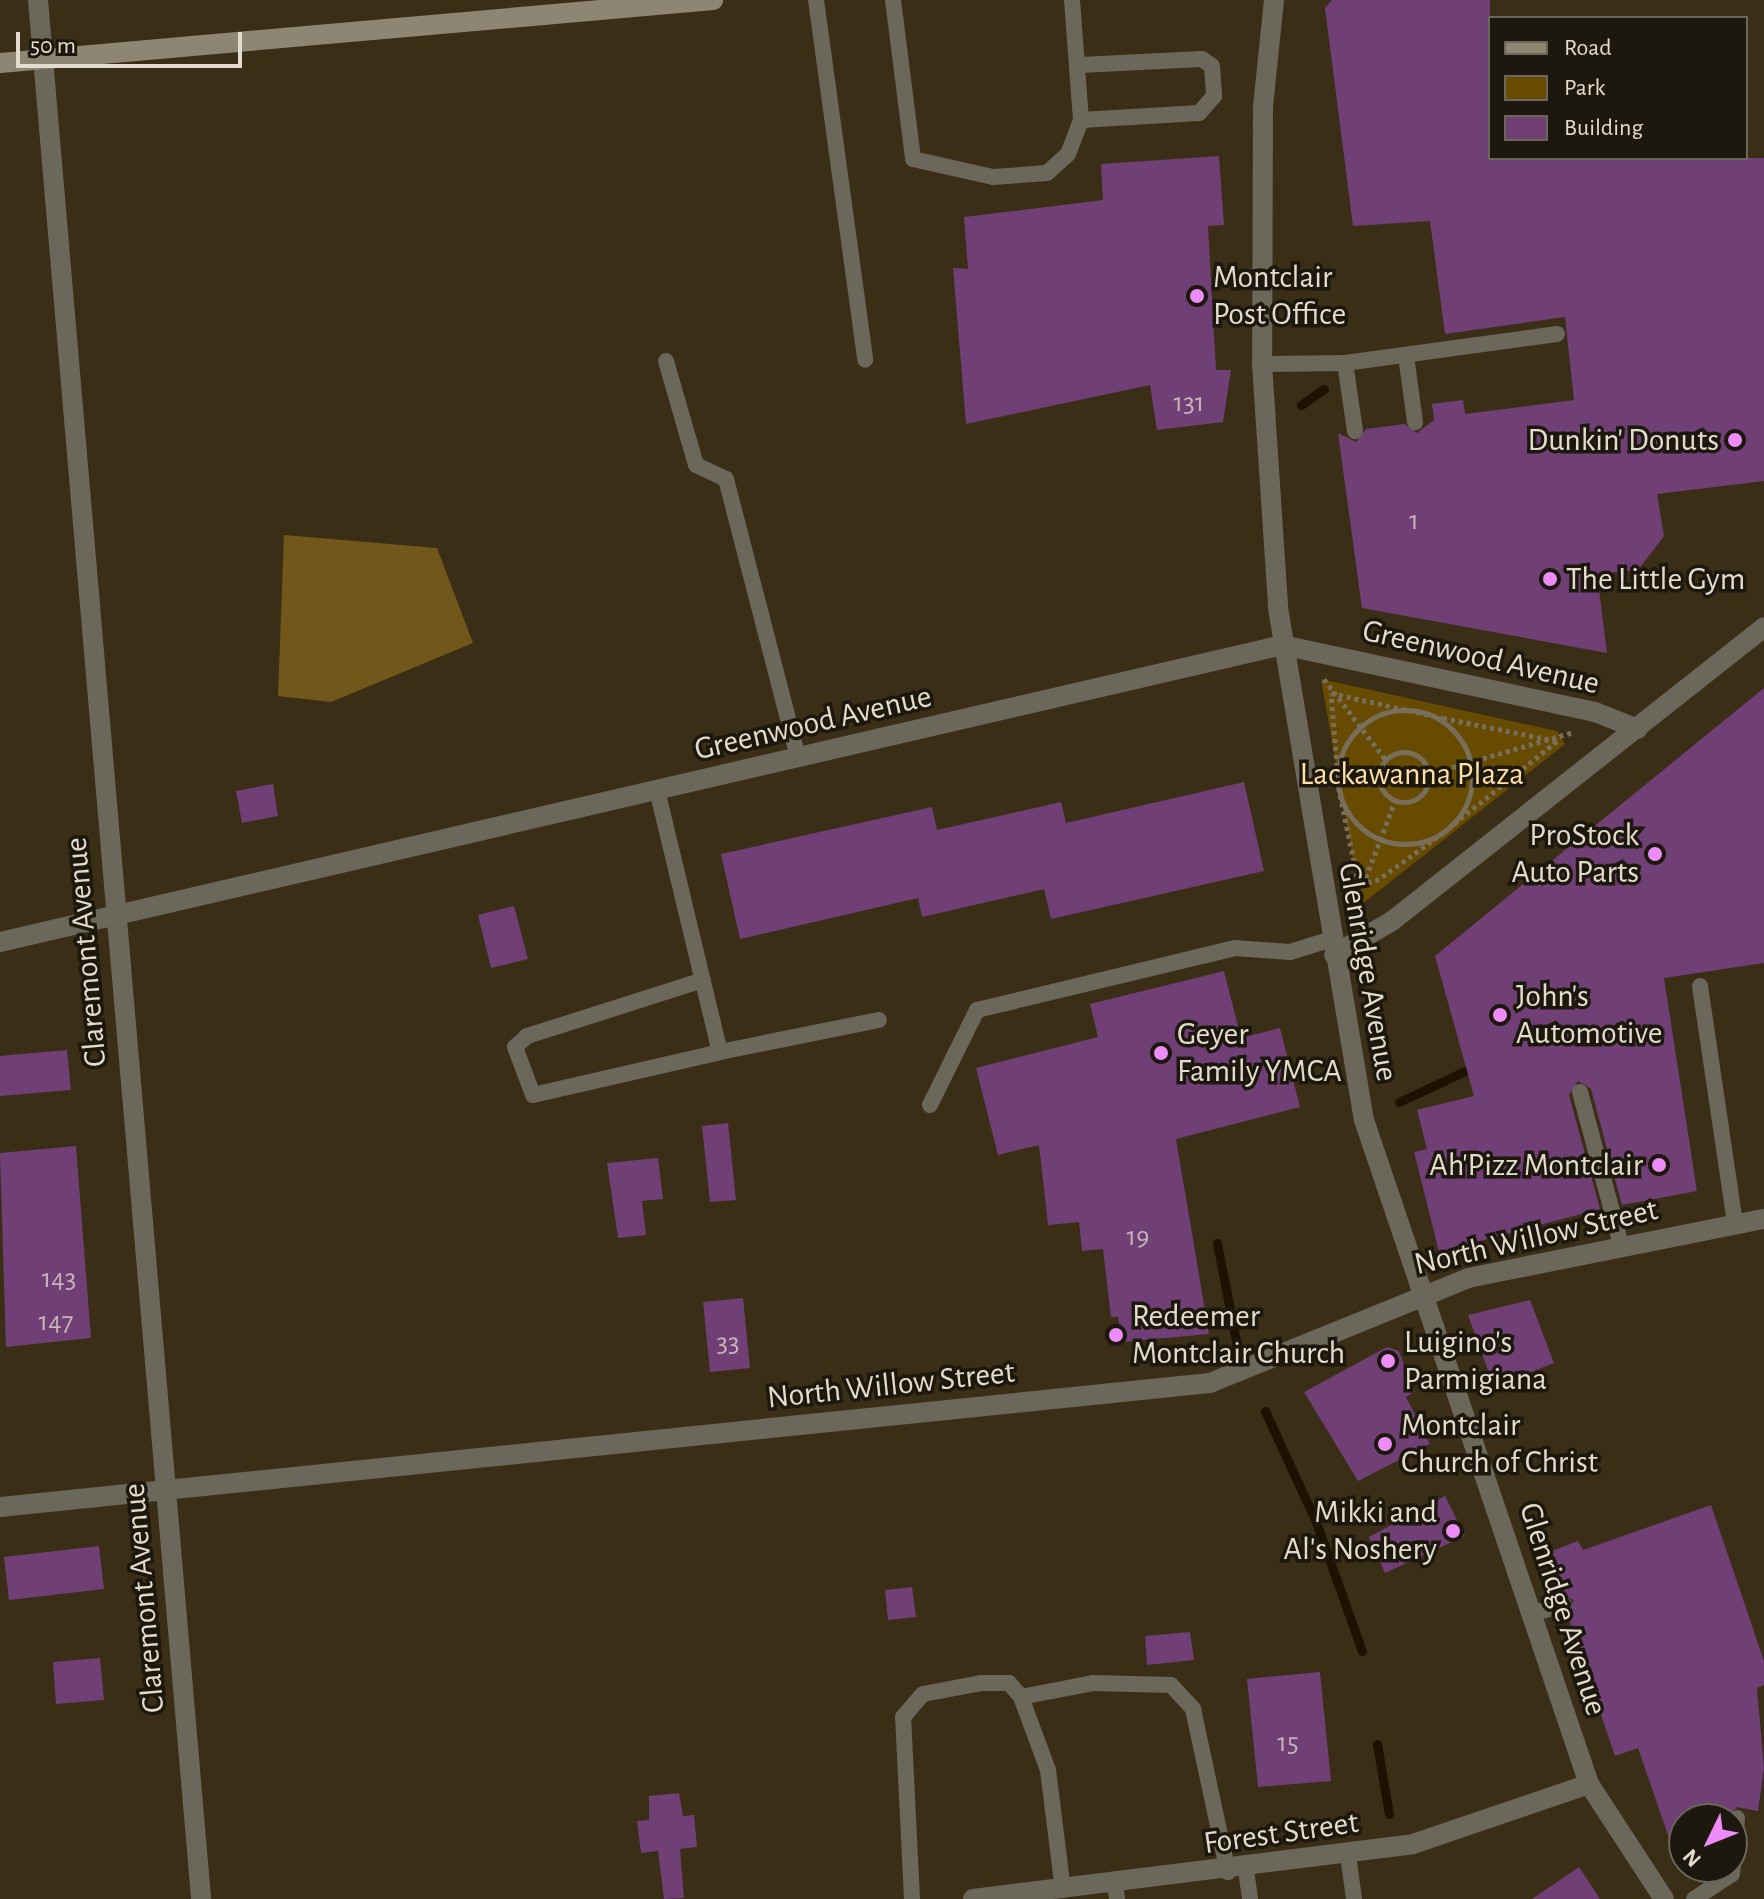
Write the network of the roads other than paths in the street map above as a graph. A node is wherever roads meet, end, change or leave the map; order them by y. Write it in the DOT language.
graph roads {
  1 [pos="38,0"];
  2 [pos="713,0"];
  3 [pos="816,0"];
  4 [pos="893,0"];
  5 [pos="1072,0"];
  6 [pos="1274,0"];
  7 [pos="685,1"];
  8 [pos="524,8"];
  9 [pos="43,59"];
  10 [pos="0,63"];
  11 [pos="1080,65"];
  12 [pos="1081,120"];
  13 [pos="1557,334"];
  14 [pos="1406,356"];
  15 [pos="865,360"];
  16 [pos="666,361"];
  17 [pos="1345,363"];
  18 [pos="1262,364"];
  19 [pos="1415,422"];
  20 [pos="1355,431"];
  21 [pos="1764,627"];
  22 [pos="1282,645"];
  23 [pos="1638,729"];
  24 [pos="798,757"];
  25 [pos="657,790"];
  26 [pos="112,916"];
  27 [pos="0,942"];
  28 [pos="1333,947"];
  29 [pos="703,980"];
  30 [pos="1700,986"];
  31 [pos="879,1020"];
  32 [pos="720,1052"];
  33 [pos="1580,1092"];
  34 [pos="930,1105"];
  35 [pos="1764,1219"];
  36 [pos="1735,1224"];
  37 [pos="1621,1245"];
  38 [pos="1421,1292"];
  39 [pos="165,1489"];
  40 [pos="0,1507"];
  41 [pos="1564,1604"];
  42 [pos="1535,1613"];
  43 [pos="1021,1697"];
  44 [pos="1589,1784"];
  45 [pos="1348,1855"];
  46 [pos="1237,1871"];
  47 [pos="1707,1883"];
  48 [pos="1063,1890"];
  49 [pos="1116,1891"];
  50 [pos="201,1899"];
  51 [pos="912,1899"];
  52 [pos="973,1899"];
  53 [pos="1250,1899"];
  54 [pos="1354,1899"];
  55 [pos="1664,1899"];
  56 [pos="1694,1899"];
  1 -- 9 [label="street, Claremont Avenue"];
  2 -- 7 [label="main road"];
  3 -- 15 [label="lane"];
  4 -- 12 [label="lane"];
  5 -- 11 [label="lane"];
  6 -- 18 [label="street, Glenridge Avenue"];
  7 -- 8 [label="main road"];
  8 -- 9 [label="main road"];
  9 -- 10 [label="main road"];
  9 -- 26 [label="street, Claremont Avenue"];
  11 -- 12 [label="lane"];
  11 -- 12 [label="lane"];
  13 -- 14 [label="lane"];
  14 -- 17 [label="lane"];
  14 -- 19 [label="lane"];
  16 -- 24 [label="lane"];
  17 -- 18 [label="lane"];
  17 -- 20 [label="lane"];
  18 -- 22 [label="street, Glenridge Avenue"];
  21 -- 23 [label="street"];
  22 -- 23 [label="street, Greenwood Avenue"];
  22 -- 24 [label="street, Greenwood Avenue"];
  22 -- 28 [label="street, Glenridge Avenue"];
  23 -- 28 [label="street"];
  24 -- 25 [label="street, Greenwood Avenue"];
  25 -- 26 [label="street, Greenwood Avenue"];
  25 -- 29 [label="lane"];
  26 -- 27 [label="street, Greenwood Avenue"];
  26 -- 39 [label="street, Claremont Avenue"];
  28 -- 34 [label="lane"];
  28 -- 38 [label="street, Glenridge Avenue"];
  29 -- 32 [label="lane"];
  29 -- 32 [label="lane"];
  30 -- 36 [label="lane"];
  31 -- 32 [label="lane"];
  33 -- 37 [label="lane"];
  35 -- 36 [label="street, North Willow Street"];
  36 -- 37 [label="street, North Willow Street"];
  37 -- 38 [label="street, North Willow Street"];
  38 -- 39 [label="street, North Willow Street"];
  38 -- 42 [label="street, Glenridge Avenue"];
  39 -- 40 [label="street, North Willow Street"];
  39 -- 50 [label="street, Claremont Avenue"];
  41 -- 42 [label="lane"];
  42 -- 44 [label="street, Glenridge Avenue"];
  43 -- 46 [label="lane"];
  43 -- 48 [label="lane"];
  43 -- 51 [label="lane"];
  44 -- 45 [label="street, Forest Street"];
  44 -- 55 [label="street, Glenridge Avenue"];
  45 -- 46 [label="street, Forest Street"];
  45 -- 54 [label="lane"];
  46 -- 49 [label="street, Forest Street"];
  46 -- 53 [label="lane"];
  47 -- 56 [label="lane"];
  48 -- 49 [label="street, Forest Street"];
  48 -- 52 [label="street, Forest Street"];
}
